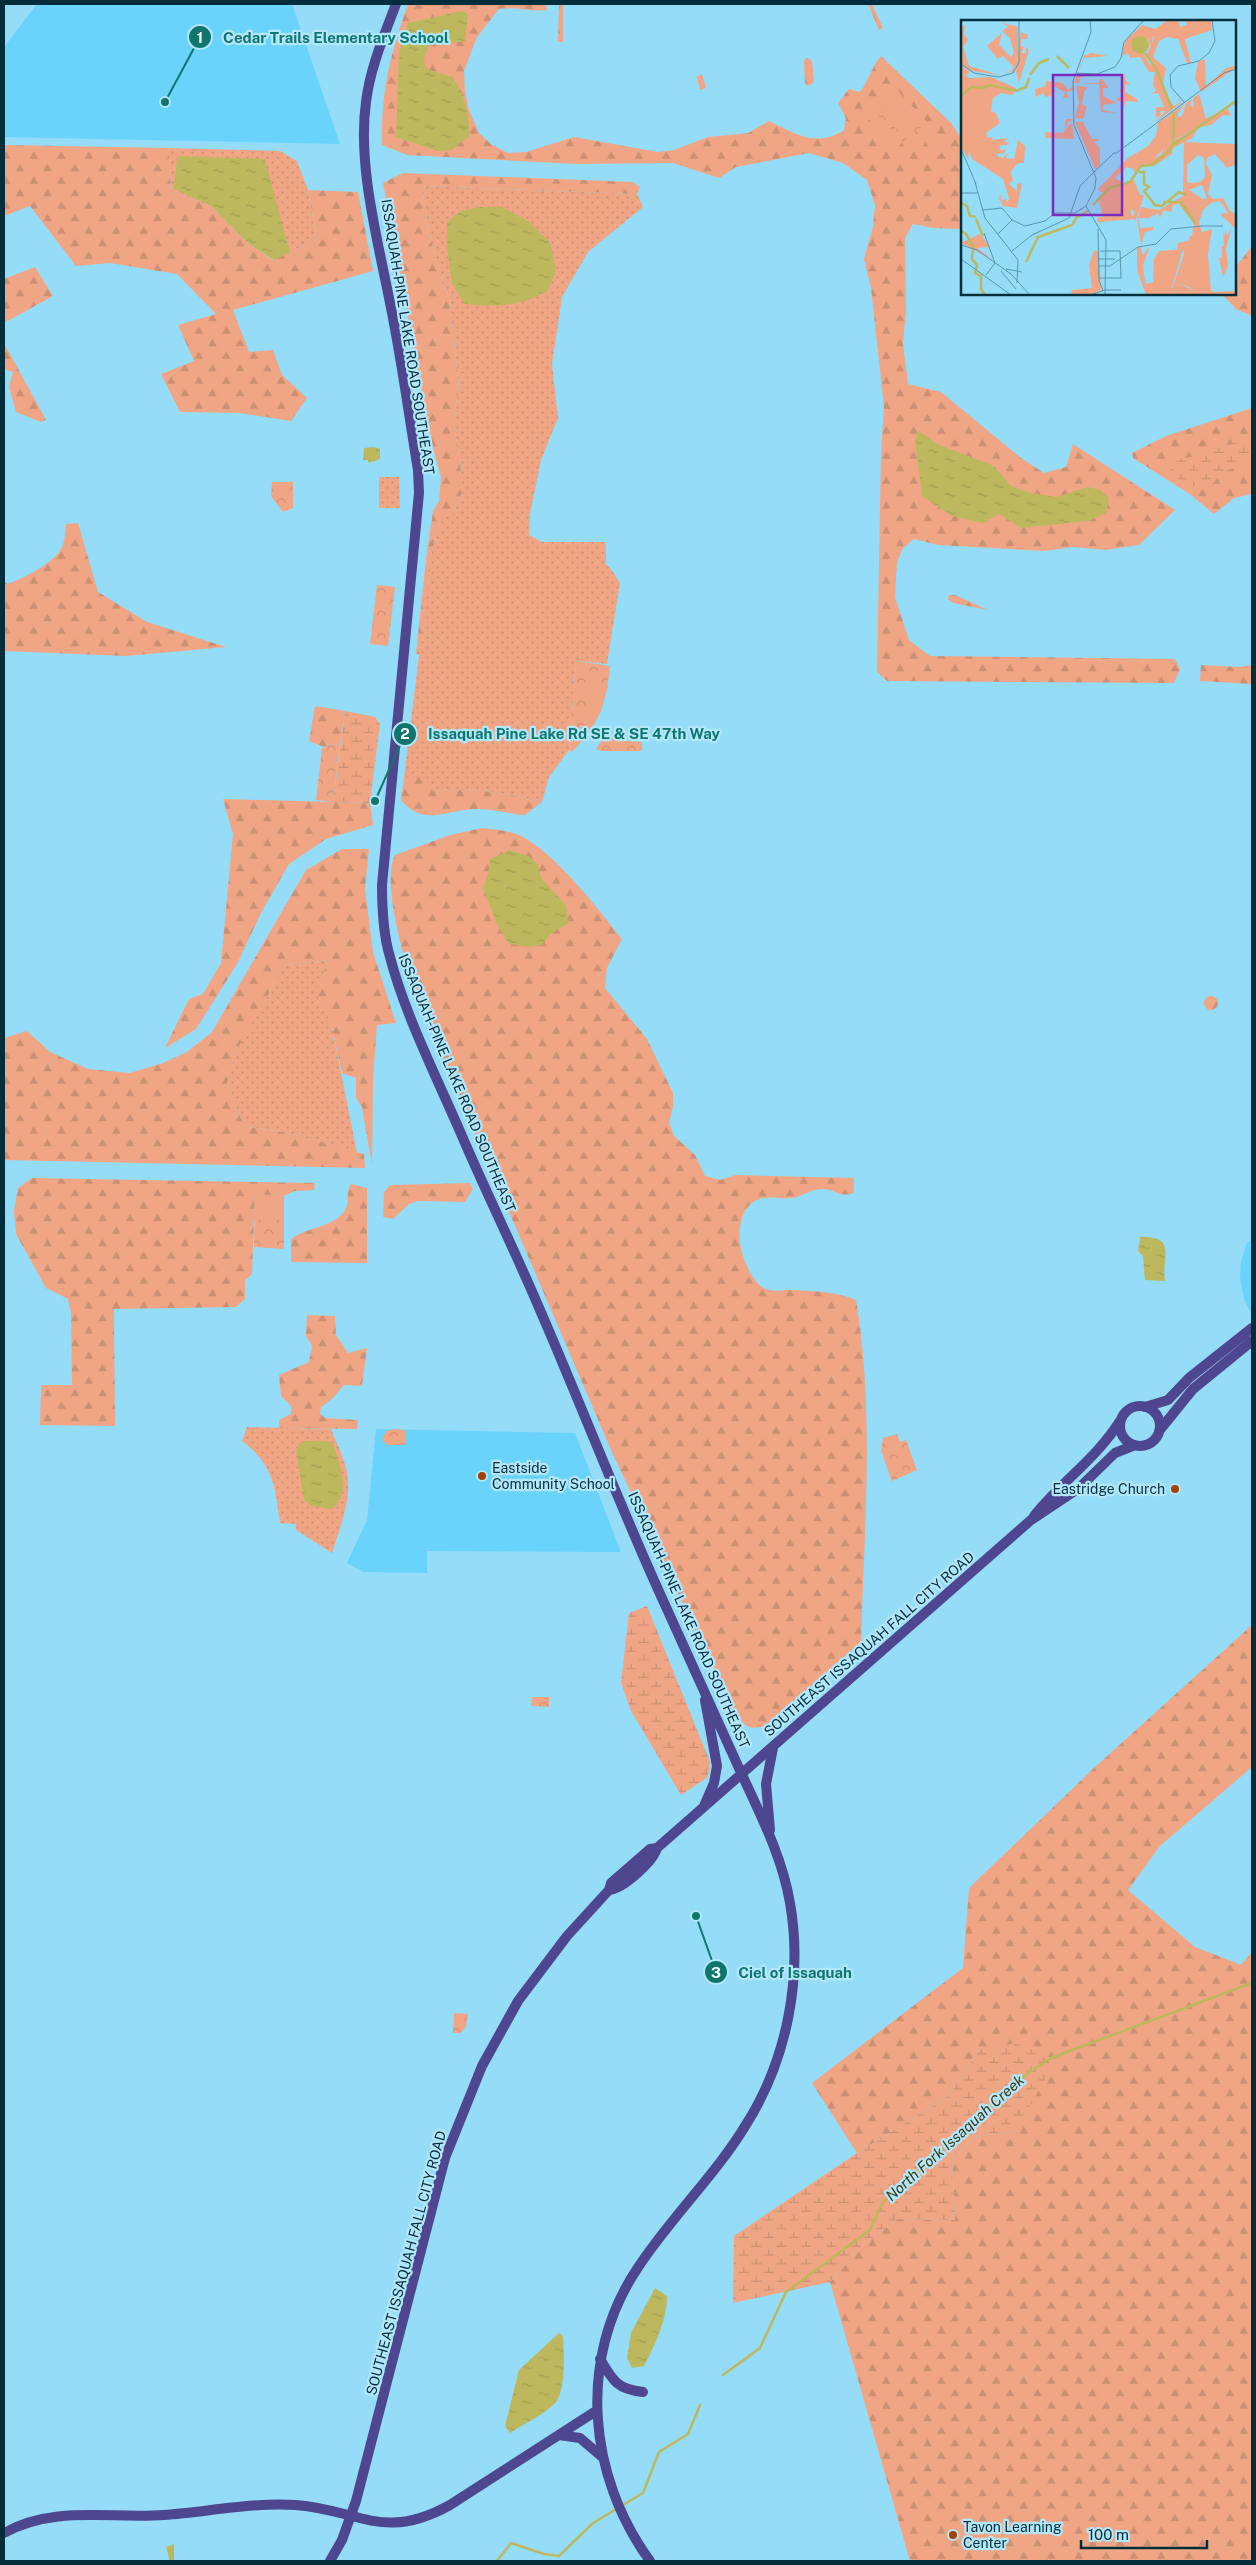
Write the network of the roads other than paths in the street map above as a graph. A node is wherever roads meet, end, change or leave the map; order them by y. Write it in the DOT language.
graph roads {
  1 [pos="396,4"];
  2 [pos="1252,1328"];
  3 [pos="1252,1341"];
  4 [pos="1145,1407"];
  5 [pos="1120,1421"];
  6 [pos="1159,1431"];
  7 [pos="1135,1445"];
  8 [pos="1031,1520"];
  9 [pos="702,1686"];
  10 [pos="773,1748"];
  11 [pos="742,1774"];
  12 [pos="702,1809"];
  13 [pos="771,1838"];
  14 [pos="600,2359"];
  15 [pos="643,2392"];
  16 [pos="596,2411"];
  17 [pos="559,2435"];
  18 [pos="602,2456"];
  19 [pos="352,2516"];
  20 [pos="4,2533"];
  21 [pos="330,2561"];
  22 [pos="650,2561"];
  1 -- 9 [label="main road, ISSAQUAH-PINE LAKE ROAD SOUTHEAST"];
  2 -- 4 [label="main road"];
  3 -- 6 [label="main road"];
  4 -- 5 [label="main road"];
  4 -- 6 [label="main road"];
  5 -- 7 [label="main road"];
  5 -- 8 [label="main road, SOUTHEAST ISSAQUAH FALL CITY ROAD"];
  6 -- 7 [label="main road"];
  7 -- 8 [label="main road, SOUTHEAST ISSAQUAH FALL CITY ROAD"];
  8 -- 10 [label="main road, SOUTHEAST ISSAQUAH FALL CITY ROAD"];
  9 -- 11 [label="main road, ISSAQUAH-PINE LAKE ROAD SOUTHEAST"];
  9 -- 12 [label="main road"];
  10 -- 11 [label="main road, SOUTHEAST ISSAQUAH FALL CITY ROAD"];
  10 -- 13 [label="main road"];
  11 -- 12 [label="main road, SOUTHEAST ISSAQUAH FALL CITY ROAD"];
  11 -- 13 [label="main road, ISSAQUAH-PINE LAKE ROAD SOUTHEAST"];
  12 -- 19 [label="main road, SOUTHEAST ISSAQUAH FALL CITY ROAD"];
  13 -- 14 [label="main road"];
  14 -- 15 [label="main road"];
  14 -- 16 [label="main road"];
  16 -- 17 [label="main road"];
  16 -- 18 [label="main road"];
  17 -- 18 [label="main road"];
  17 -- 19 [label="main road"];
  18 -- 22 [label="main road"];
  19 -- 20 [label="main road"];
  19 -- 21 [label="main road, SOUTHEAST ISSAQUAH FALL CITY ROAD"];
}
